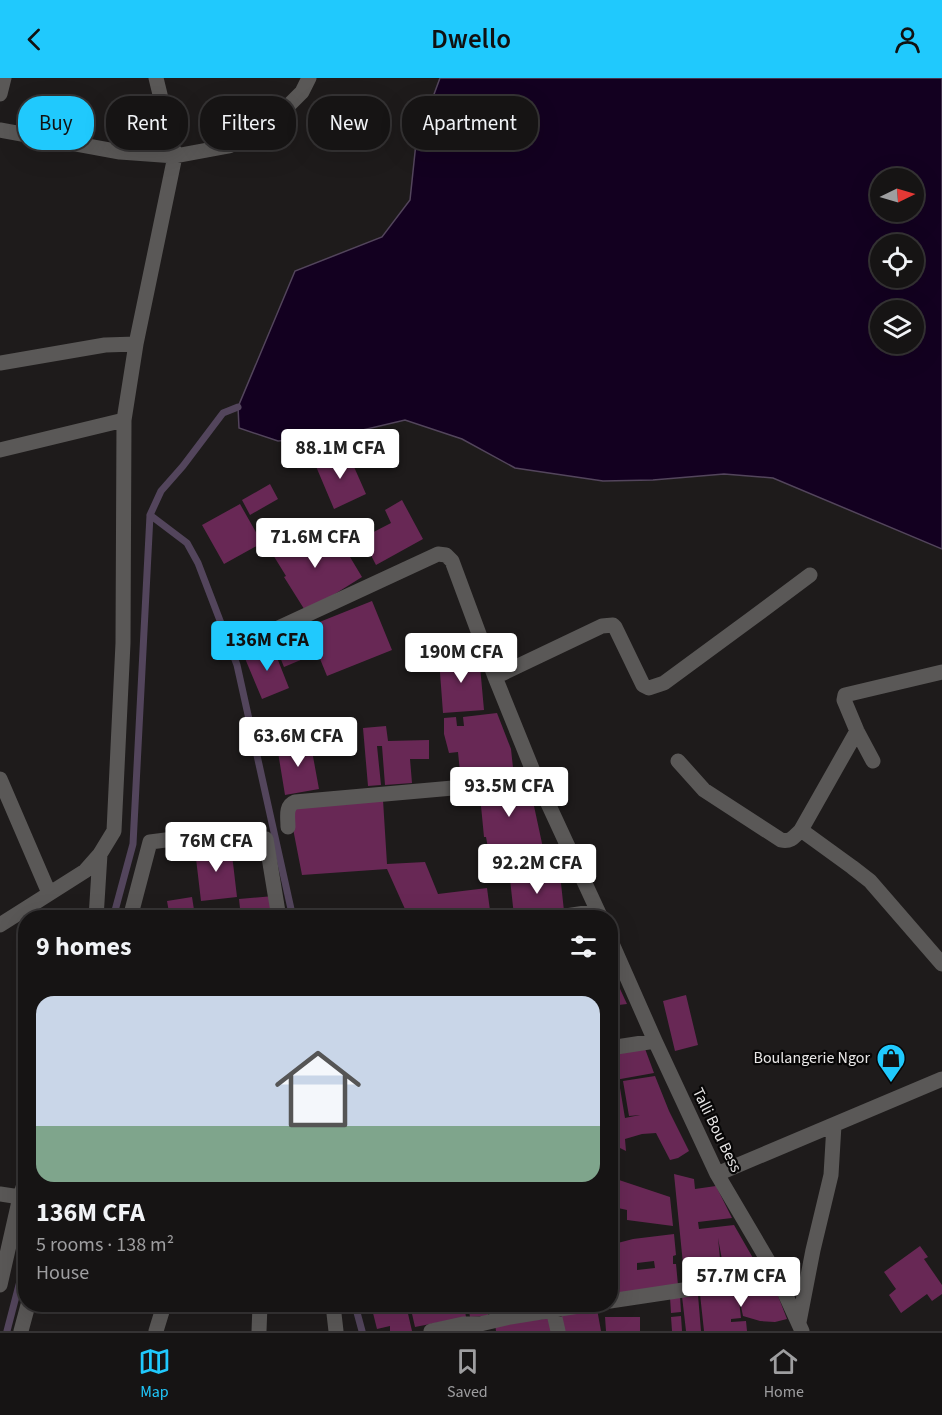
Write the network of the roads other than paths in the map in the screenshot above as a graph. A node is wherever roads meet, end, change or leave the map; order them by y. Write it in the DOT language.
graph roads {
  1 [pos="3,78"];
  2 [pos="156,78"];
  3 [pos="309,78"];
  4 [pos="0,94"];
  5 [pos="0,130"];
  6 [pos="175,156"];
  7 [pos="136,344"];
  8 [pos="0,363"];
  9 [pos="124,420"];
  10 [pos="0,450"];
  11 [pos="810,575"];
  12 [pos="246,643"];
  13 [pos="942,672"];
  14 [pos="495,677"];
  15 [pos="857,731"];
  16 [pos="873,760"];
  17 [pos="678,761"];
  18 [pos="533,771"];
  19 [pos="0,779"];
  20 [pos="288,827"];
  21 [pos="801,830"];
  22 [pos="236,831"];
  23 [pos="266,839"];
  24 [pos="100,854"];
  25 [pos="49,893"];
  26 [pos="23,910"];
  27 [pos="96,910"];
  28 [pos="132,910"];
  29 [pos="278,910"];
  30 [pos="598,910"];
  31 [pos="18,913"];
  32 [pos="0,925"];
  33 [pos="618,957"];
  34 [pos="942,964"];
  35 [pos="655,1041"];
  36 [pos="618,1047"];
  37 [pos="942,1079"];
  38 [pos="834,1125"];
  39 [pos="717,1174"];
  40 [pos="0,1194"];
  41 [pos="18,1197"];
  42 [pos="18,1206"];
  43 [pos="777,1276"];
  44 [pos="0,1285"];
  45 [pos="618,1300"];
  46 [pos="26,1312"];
  47 [pos="162,1312"];
  48 [pos="260,1312"];
  49 [pos="334,1312"];
  50 [pos="532,1312"];
  51 [pos="554,1312"];
  52 [pos="801,1327"];
  53 [pos="21,1331"];
  54 [pos="156,1331"];
  55 [pos="260,1331"];
  56 [pos="336,1331"];
  57 [pos="431,1331"];
  58 [pos="558,1331"];
  1 -- 4 [label="street"];
  2 -- 6 [label="street"];
  3 -- 6 [label="street"];
  5 -- 6 [label="street"];
  6 -- 7 [label="street"];
  7 -- 8 [label="street"];
  7 -- 9 [label="street"];
  9 -- 10 [label="street"];
  9 -- 24 [label="street"];
  11 -- 14 [label="street"];
  12 -- 14 [label="street"];
  13 -- 15 [label="street"];
  14 -- 18 [label="street"];
  15 -- 16 [label="street"];
  15 -- 21 [label="street"];
  17 -- 21 [label="street"];
  18 -- 20 [label="street"];
  18 -- 30 [label="street"];
  19 -- 25 [label="street"];
  21 -- 34 [label="street"];
  22 -- 28 [label="street"];
  23 -- 29 [label="street"];
  24 -- 25 [label="street"];
  24 -- 27 [label="street"];
  25 -- 26 [label="street"];
  31 -- 32 [label="street"];
  33 -- 35 [label="street, Talli Bou Bess"];
  35 -- 36 [label="street"];
  35 -- 39 [label="street, Talli Bou Bess"];
  37 -- 38 [label="street"];
  38 -- 39 [label="street"];
  38 -- 52 [label="street"];
  39 -- 43 [label="street, Talli Bou Bess"];
  40 -- 41 [label="street"];
  42 -- 44 [label="street"];
  43 -- 45 [label="street"];
  43 -- 52 [label="street, Talli Bou Bess"];
  46 -- 53 [label="street"];
  47 -- 54 [label="street"];
  48 -- 55 [label="street"];
  49 -- 56 [label="street"];
  50 -- 57 [label="street"];
  51 -- 58 [label="street"];
}
